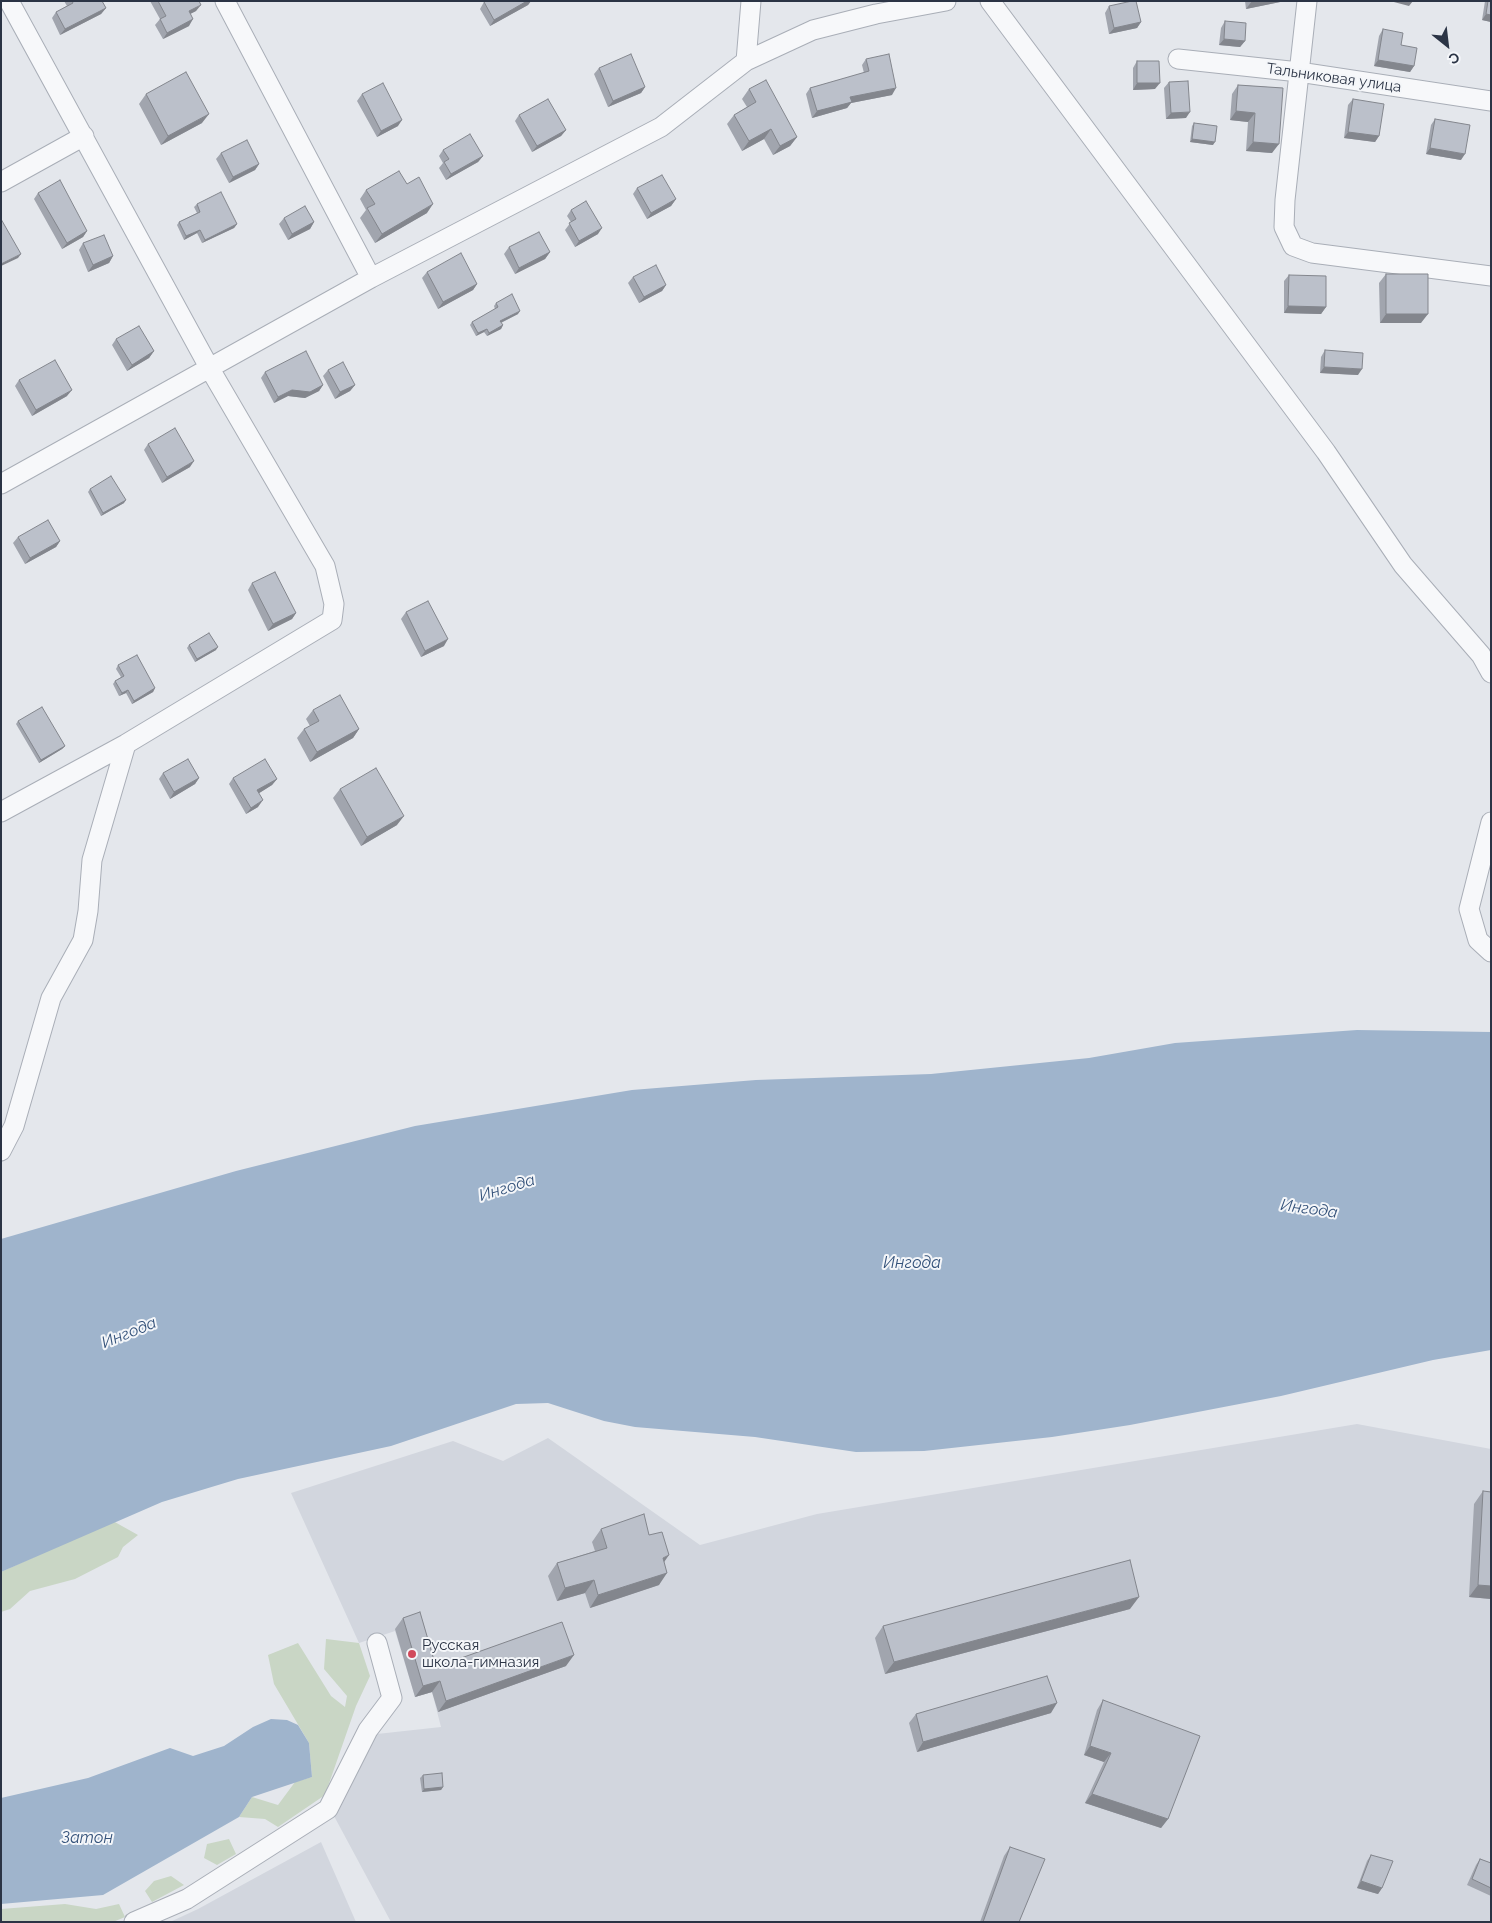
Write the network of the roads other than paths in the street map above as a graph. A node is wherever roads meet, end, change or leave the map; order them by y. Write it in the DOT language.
graph roads {
  1 [pos="9,1"];
  2 [pos="225,1"];
  3 [pos="751,1"];
  4 [pos="946,1"];
  5 [pos="990,1"];
  6 [pos="1307,1"];
  7 [pos="1178,59"];
  8 [pos="746,61"];
  9 [pos="1299,72"];
  10 [pos="1491,101"];
  11 [pos="84,136"];
  12 [pos="1,182"];
  13 [pos="1491,276"];
  14 [pos="371,278"];
  15 [pos="210,369"];
  16 [pos="1,484"];
  17 [pos="1491,673"];
  18 [pos="126,744"];
  19 [pos="1,812"];
  20 [pos="1491,822"];
  21 [pos="1491,952"];
  22 [pos="1,1151"];
  23 [pos="377,1643"];
  24 [pos="134,1922"];
  1 -- 11 [label="street"];
  2 -- 14 [label="street"];
  3 -- 8 [label="street"];
  4 -- 8 [label="street"];
  5 -- 17 [label="street"];
  6 -- 9 [label="street"];
  7 -- 9 [label="street, Тальниковая улица"];
  8 -- 14 [label="street"];
  9 -- 10 [label="street, Тальниковая улица"];
  9 -- 13 [label="street"];
  11 -- 12 [label="street"];
  11 -- 15 [label="street"];
  14 -- 15 [label="street"];
  15 -- 16 [label="street"];
  15 -- 18 [label="street"];
  18 -- 19 [label="street"];
  18 -- 22 [label="street"];
  20 -- 21 [label="street"];
  23 -- 24 [label="street"];
}
